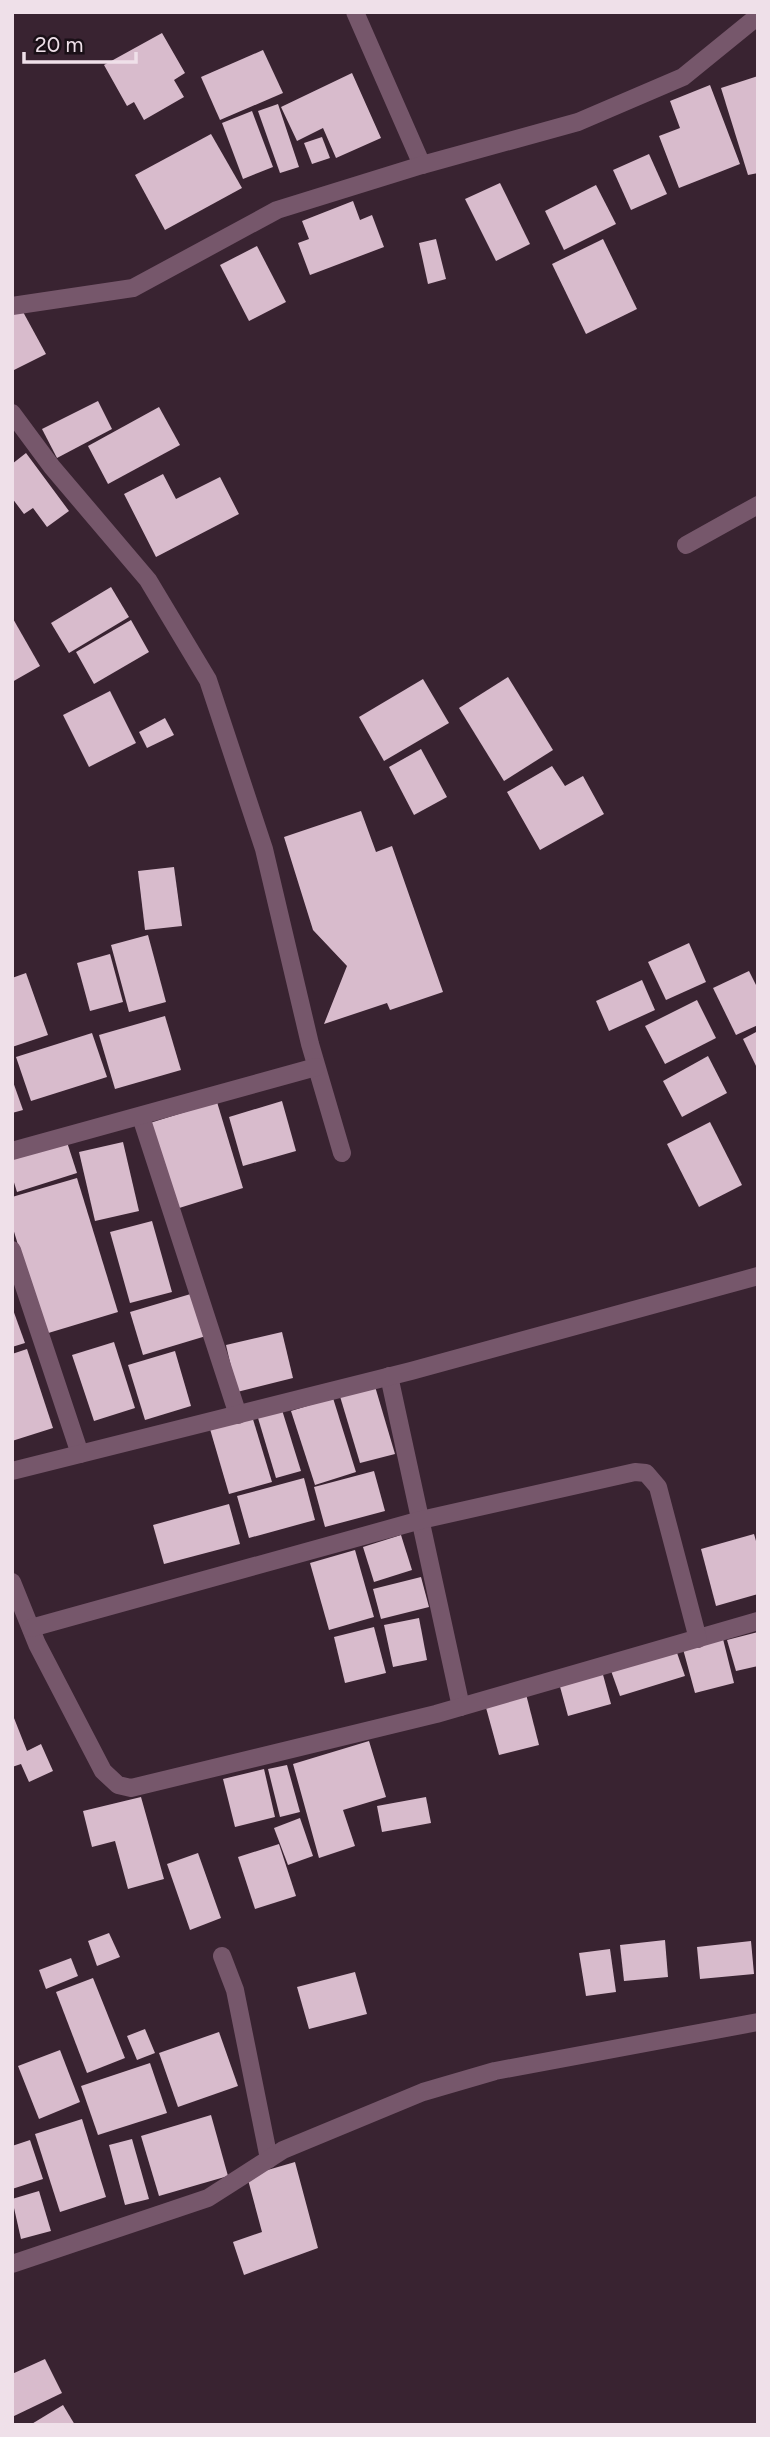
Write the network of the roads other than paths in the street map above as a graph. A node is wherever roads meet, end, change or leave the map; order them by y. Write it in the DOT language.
graph roads {
  1 [pos="355,12"];
  2 [pos="758,16"];
  3 [pos="422,165"];
  4 [pos="12,306"];
  5 [pos="12,413"];
  6 [pos="758,505"];
  7 [pos="686,545"];
  8 [pos="316,1067"];
  9 [pos="141,1117"];
  10 [pos="12,1152"];
  11 [pos="342,1153"];
  12 [pos="12,1250"];
  13 [pos="758,1276"];
  14 [pos="389,1376"];
  15 [pos="238,1415"];
  16 [pos="80,1454"];
  17 [pos="12,1471"];
  18 [pos="421,1520"];
  19 [pos="13,1588"];
  20 [pos="758,1621"];
  21 [pos="31,1628"];
  22 [pos="698,1639"];
  23 [pos="461,1707"];
  24 [pos="222,1955"];
  25 [pos="758,2022"];
  26 [pos="268,2159"];
  27 [pos="12,2264"];
  1 -- 3 [label="street"];
  2 -- 3 [label="street"];
  3 -- 4 [label="street"];
  5 -- 8 [label="street"];
  6 -- 7 [label="street"];
  8 -- 9 [label="street"];
  8 -- 11 [label="street"];
  9 -- 10 [label="street"];
  9 -- 15 [label="street"];
  12 -- 16 [label="street"];
  13 -- 14 [label="street"];
  14 -- 15 [label="street"];
  14 -- 18 [label="street"];
  15 -- 16 [label="street"];
  16 -- 17 [label="street"];
  18 -- 21 [label="street"];
  18 -- 22 [label="street"];
  18 -- 23 [label="street"];
  19 -- 21 [label="street"];
  20 -- 22 [label="street"];
  21 -- 23 [label="street"];
  22 -- 23 [label="street"];
  24 -- 26 [label="street"];
  25 -- 26 [label="street"];
  26 -- 27 [label="street"];
}
